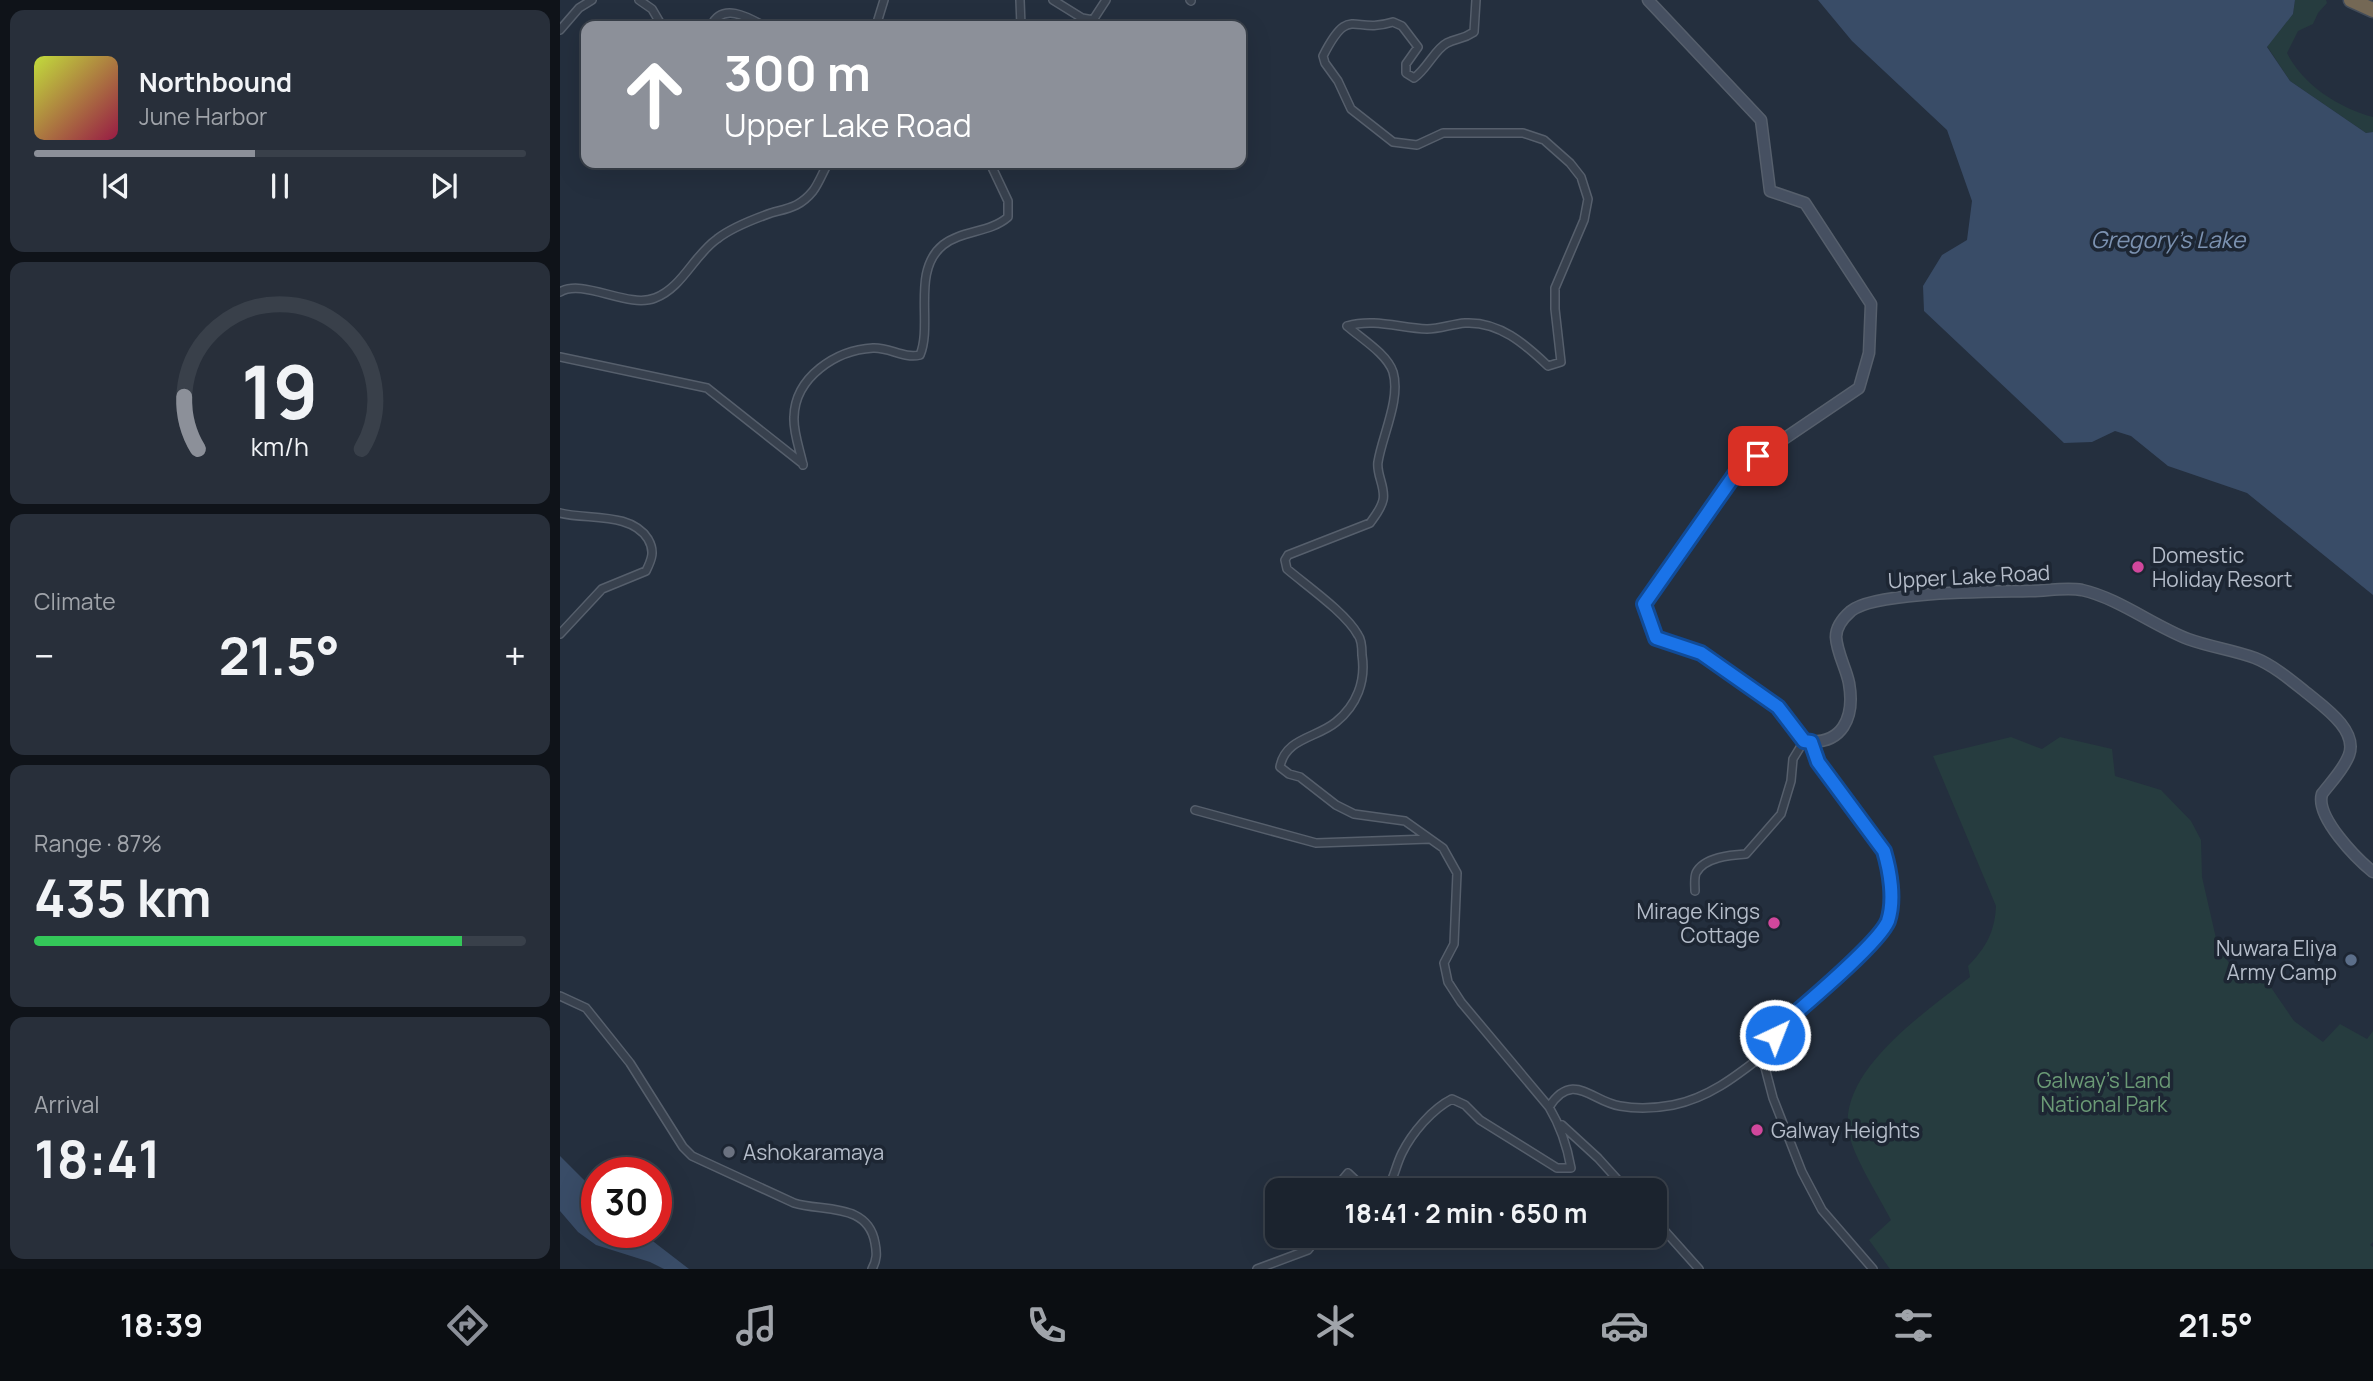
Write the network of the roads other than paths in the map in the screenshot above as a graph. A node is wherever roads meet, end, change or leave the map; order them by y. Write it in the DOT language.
graph roads {
  1 [pos="592,0"];
  2 [pos="639,0"];
  3 [pos="884,0"];
  4 [pos="1020,0"];
  5 [pos="1053,0"];
  6 [pos="1106,0"];
  7 [pos="1476,0"];
  8 [pos="1648,0"];
  9 [pos="2351,0"];
  10 [pos="2373,10"];
  11 [pos="659,21"];
  12 [pos="714,21"];
  13 [pos="754,21"];
  14 [pos="876,21"];
  15 [pos="1021,21"];
  16 [pos="560,30"];
  17 [pos="825,168"];
  18 [pos="992,168"];
  19 [pos="560,292"];
  20 [pos="560,357"];
  21 [pos="560,513"];
  22 [pos="560,634"];
  23 [pos="1808,742"];
  24 [pos="1195,810"];
  25 [pos="1430,839"];
  26 [pos="2373,872"];
  27 [pos="1695,891"];
  28 [pos="560,996"];
  29 [pos="1762,1056"];
  30 [pos="1549,1107"];
  31 [pos="1559,1122"];
  32 [pos="1394,1178"];
  33 [pos="1616,1178"];
  34 [pos="1667,1233"];
  35 [pos="1310,1248"];
  36 [pos="872,1269"];
  37 [pos="1257,1269"];
  38 [pos="1699,1269"];
  39 [pos="1873,1269"];
  1 -- 16 [label="street"];
  2 -- 11 [label="street"];
  3 -- 14 [label="street"];
  4 -- 15 [label="street"];
  5 -- 6 [label="street"];
  7 -- 25 [label="street"];
  8 -- 23 [label="street"];
  9 -- 10 [label="highway"];
  12 -- 13 [label="street"];
  17 -- 19 [label="street"];
  18 -- 20 [label="street"];
  21 -- 22 [label="street"];
  23 -- 26 [label="street, Upper Lake Road"];
  23 -- 27 [label="street"];
  23 -- 29 [label="street"];
  24 -- 25 [label="street"];
  25 -- 30 [label="street"];
  28 -- 36 [label="street"];
  29 -- 30 [label="street"];
  29 -- 39 [label="street"];
  30 -- 31 [label="street"];
  31 -- 32 [label="street"];
  31 -- 33 [label="street"];
  34 -- 38 [label="street"];
  35 -- 37 [label="street"];
}
